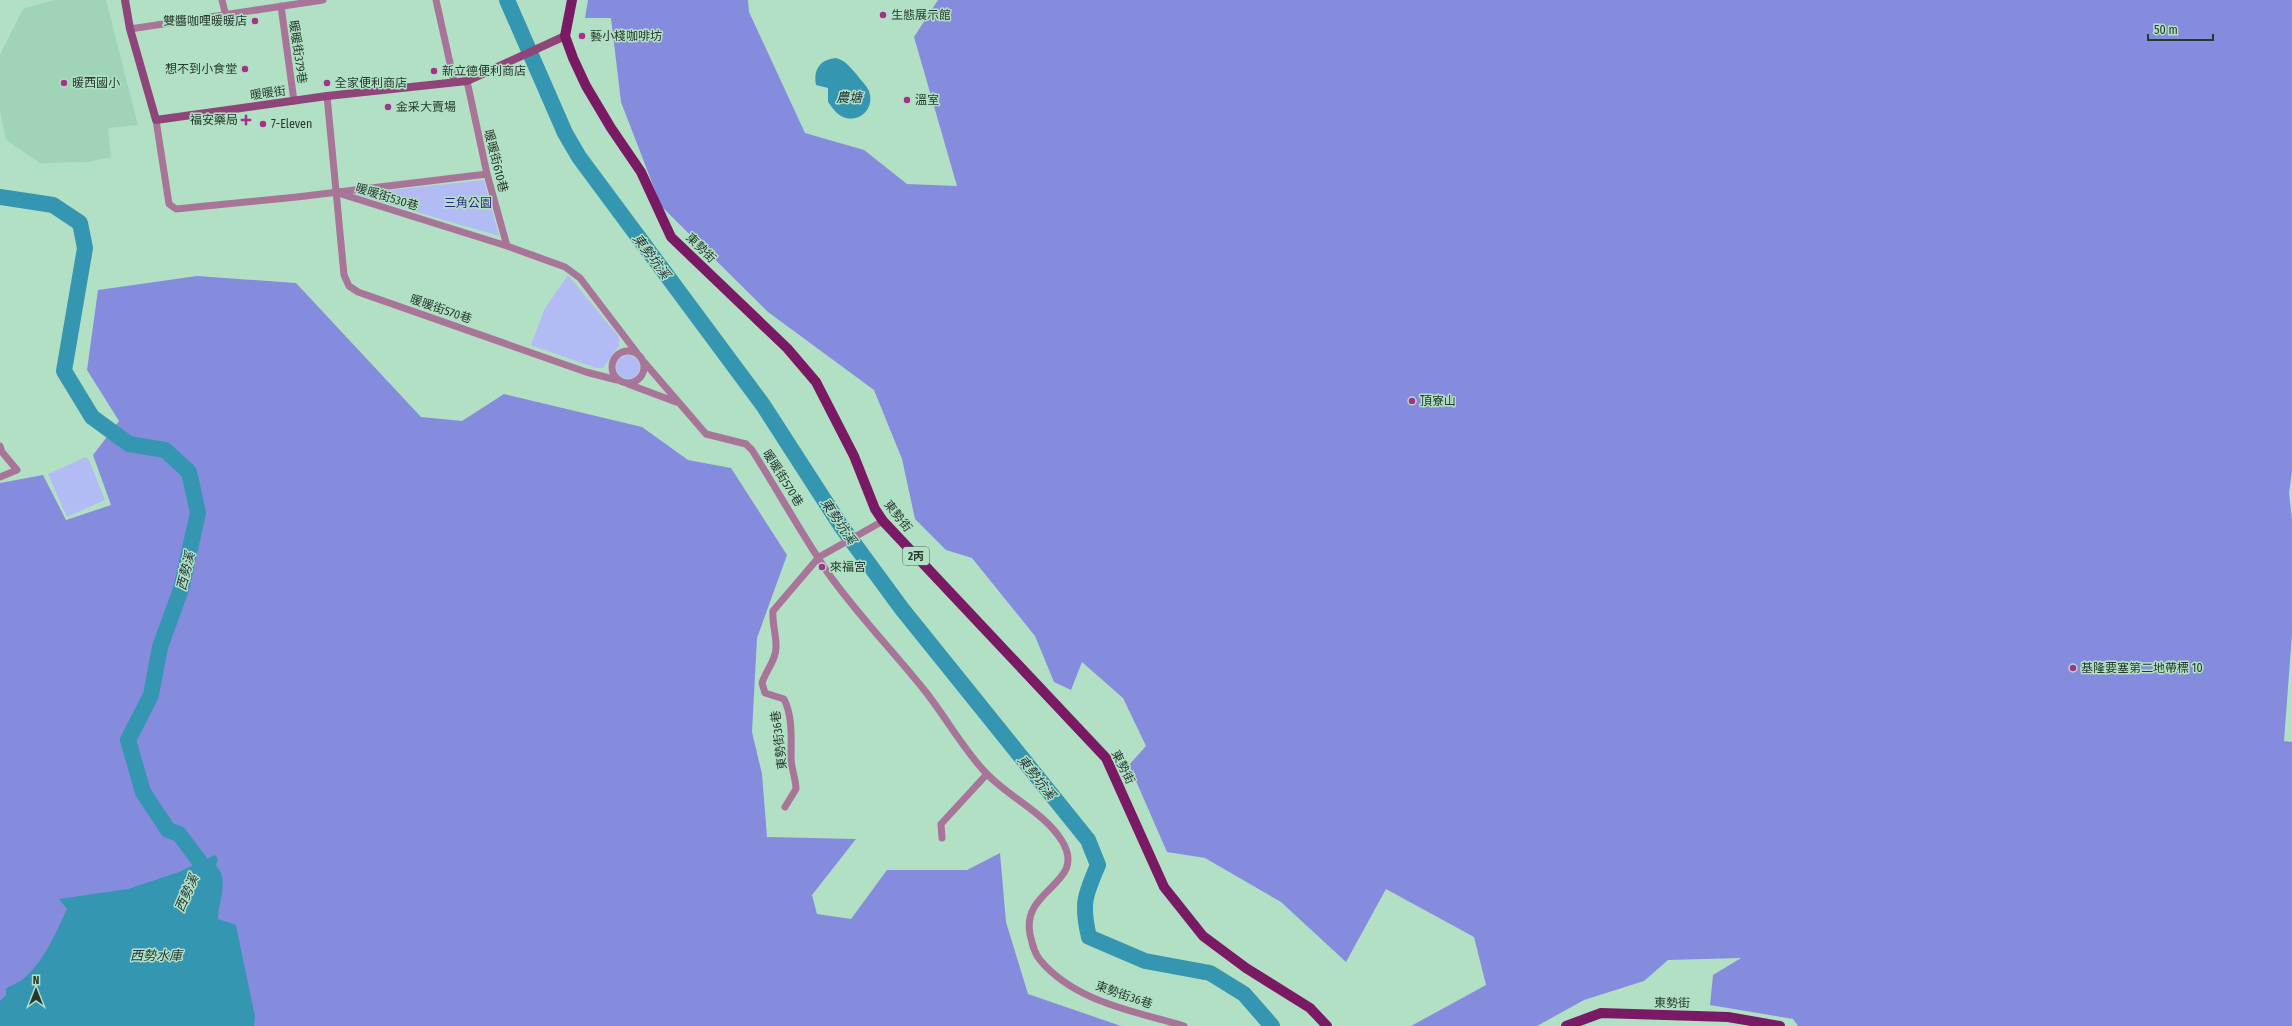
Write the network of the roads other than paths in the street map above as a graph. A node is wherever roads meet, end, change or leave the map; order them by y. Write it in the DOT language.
graph roads {
  1 [pos="125,0"];
  2 [pos="222,0"];
  3 [pos="324,0"];
  4 [pos="436,0"];
  5 [pos="572,0"];
  6 [pos="281,6"];
  7 [pos="226,16"];
  8 [pos="130,29"];
  9 [pos="565,36"];
  10 [pos="454,81"];
  11 [pos="467,81"];
  12 [pos="327,96"];
  13 [pos="294,101"];
  14 [pos="156,120"];
  15 [pos="487,174"];
  16 [pos="336,192"];
  17 [pos="507,246"];
  18 [pos="637,354"];
  19 [pos="644,362"];
  20 [pos="617,380"];
  21 [pos="627,384"];
  22 [pos="676,402"];
  23 [pos="0,446"];
  24 [pos="0,477"];
  25 [pos="883,521"];
  26 [pos="819,557"];
  27 [pos="987,774"];
  28 [pos="785,807"];
  29 [pos="942,838"];
  30 [pos="1184,1026"];
  31 [pos="1327,1026"];
  32 [pos="1566,1026"];
  33 [pos="1780,1026"];
  1 -- 8 [label="street"];
  2 -- 7 [label="street"];
  3 -- 6 [label="street, 暖暖街379巷"];
  4 -- 10 [label="street"];
  5 -- 9 [label="main road"];
  6 -- 7 [label="street, 暖暖街379巷"];
  6 -- 13 [label="street, 暖暖街379巷"];
  7 -- 8 [label="street, 暖暖街379巷"];
  8 -- 14 [label="street"];
  9 -- 11 [label="street, 暖暖街"];
  9 -- 25 [label="main road, 東勢街 / 2丙"];
  10 -- 11 [label="street, 暖暖街"];
  10 -- 12 [label="street, 暖暖街"];
  11 -- 15 [label="street, 暖暖街610巷"];
  12 -- 13 [label="street, 暖暖街"];
  12 -- 16 [label="street, 暖暖街570巷"];
  13 -- 14 [label="street, 暖暖街"];
  14 -- 16 [label="street, 暖暖街530巷"];
  15 -- 16 [label="street"];
  15 -- 17 [label="street, 暖暖街610巷"];
  16 -- 17 [label="street, 暖暖街530巷"];
  16 -- 20 [label="street, 暖暖街570巷"];
  17 -- 18 [label="street, 暖暖街530巷"];
  18 -- 19 [label="street"];
  18 -- 20 [label="street"];
  19 -- 21 [label="street"];
  19 -- 22 [label="street"];
  20 -- 21 [label="street"];
  21 -- 22 [label="street"];
  22 -- 26 [label="street, 暖暖街570巷"];
  23 -- 24 [label="street"];
  25 -- 26 [label="street, 東勢街36巷"];
  25 -- 31 [label="main road, 東勢街 / 2丙"];
  26 -- 27 [label="street, 東勢街36巷"];
  26 -- 28 [label="street, 東勢街36巷"];
  27 -- 29 [label="street"];
  27 -- 30 [label="street, 東勢街36巷"];
  32 -- 33 [label="main road, 東勢街"];
}
